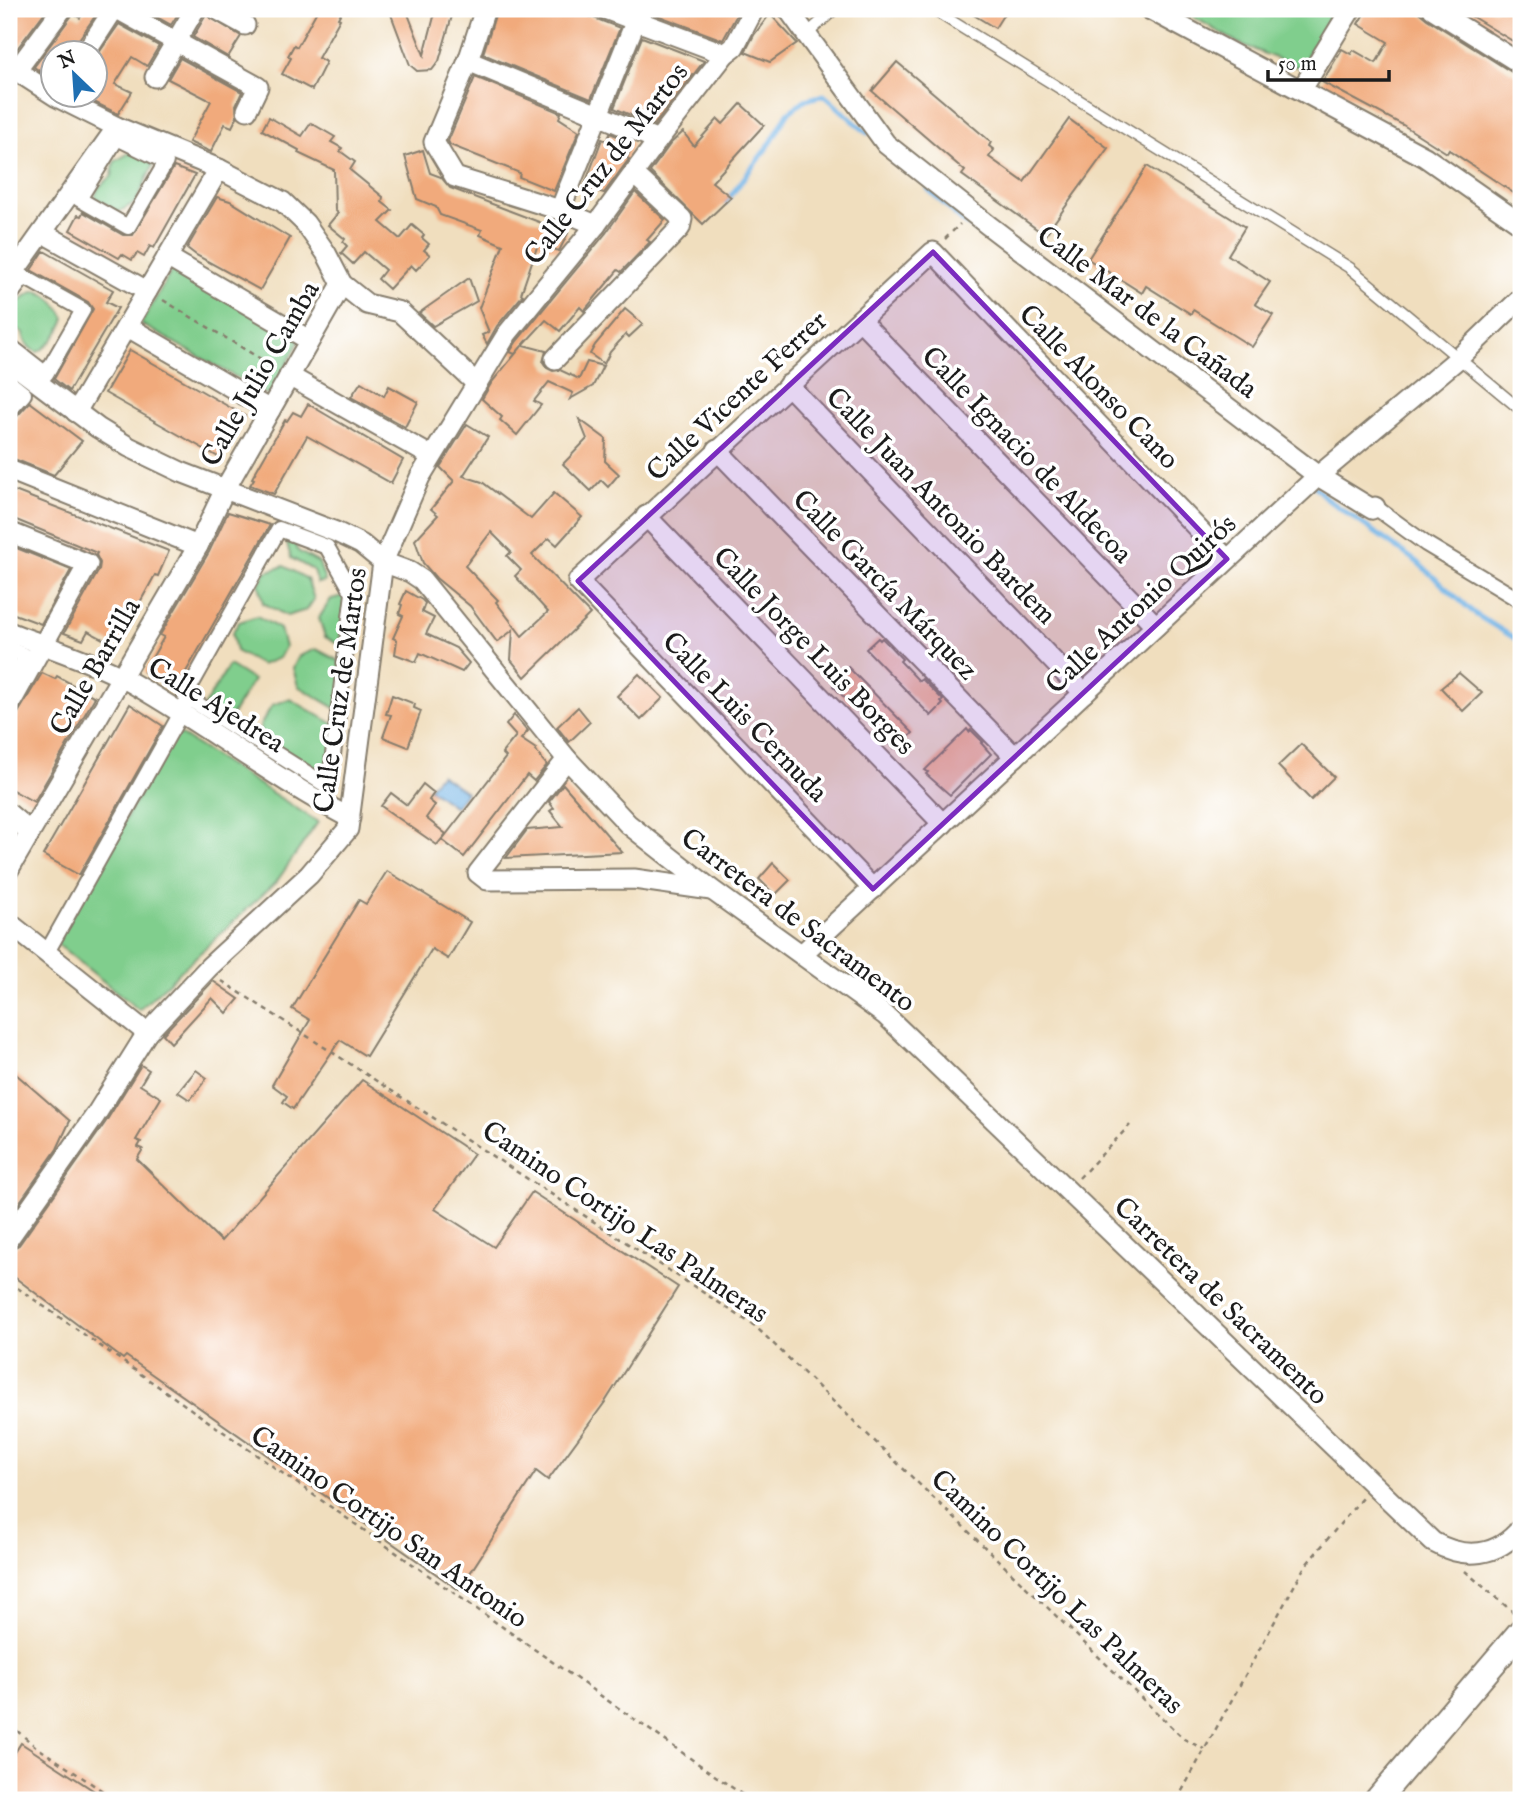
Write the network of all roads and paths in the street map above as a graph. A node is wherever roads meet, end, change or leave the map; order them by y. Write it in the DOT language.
graph roads {
  1 [pos="62,9"];
  2 [pos="116,9"];
  3 [pos="195,9"];
  4 [pos="216,9"];
  5 [pos="485,9"];
  6 [pos="606,9"];
  7 [pos="754,9"];
  8 [pos="788,9"];
  9 [pos="835,9"];
  10 [pos="932,9"];
  11 [pos="1149,9"];
  12 [pos="1351,9"];
  13 [pos="1433,9"];
  14 [pos="640,14"];
  15 [pos="245,25"];
  16 [pos="807,33"];
  17 [pos="96,38"];
  18 [pos="177,43"];
  19 [pos="725,54"];
  20 [pos="468,61"];
  21 [pos="1521,64"];
  22 [pos="13,69"];
  23 [pos="155,76"];
  24 [pos="38,84"];
  25 [pos="1302,89"];
  26 [pos="80,108"];
  27 [pos="247,110"];
  28 [pos="598,114"];
  29 [pos="117,127"];
  30 [pos="658,140"];
  31 [pos="219,169"];
  32 [pos="634,174"];
  33 [pos="79,199"];
  34 [pos="560,210"];
  35 [pos="1521,224"];
  36 [pos="596,225"];
  37 [pos="43,233"];
  38 [pos="933,252"];
  39 [pos="167,257"];
  40 [pos="9,279"];
  41 [pos="342,284"];
  42 [pos="147,291"];
  43 [pos="9,297"];
  44 [pos="1521,298"];
  45 [pos="860,320"];
  46 [pos="128,327"];
  47 [pos="309,340"];
  48 [pos="9,345"];
  49 [pos="1459,358"];
  50 [pos="555,359"];
  51 [pos="9,361"];
  52 [pos="289,376"];
  53 [pos="9,382"];
  54 [pos="477,384"];
  55 [pos="788,385"];
  56 [pos="270,410"];
  57 [pos="1521,410"];
  58 [pos="9,411"];
  59 [pos="76,412"];
  60 [pos="717,450"];
  61 [pos="431,456"];
  62 [pos="9,470"];
  63 [pos="1313,480"];
  64 [pos="225,489"];
  65 [pos="1376,507"];
  66 [pos="646,516"];
  67 [pos="288,522"];
  68 [pos="9,532"];
  69 [pos="198,545"];
  70 [pos="1227,559"];
  71 [pos="383,562"];
  72 [pos="578,581"];
  73 [pos="1521,601"];
  74 [pos="1156,626"];
  75 [pos="9,632"];
  76 [pos="44,645"];
  77 [pos="9,649"];
  78 [pos="120,676"];
  79 [pos="9,685"];
  80 [pos="1084,693"];
  81 [pos="9,706"];
  82 [pos="185,706"];
  83 [pos="1014,757"];
  84 [pos="567,759"];
  85 [pos="9,814"];
  86 [pos="350,818"];
  87 [pos="943,824"];
  88 [pos="30,832"];
  89 [pos="9,869"];
  90 [pos="873,889"];
  91 [pos="712,890"];
  92 [pos="9,923"];
  93 [pos="47,952"];
  94 [pos="802,954"];
  95 [pos="206,971"];
  96 [pos="147,1033"];
  97 [pos="1130,1125"];
  98 [pos="1067,1190"];
  99 [pos="9,1238"];
  100 [pos="9,1282"];
  101 [pos="1374,1485"];
  102 [pos="1521,1528"];
  103 [pos="1446,1549"];
  104 [pos="1519,1624"];
  105 [pos="9,1724"];
  106 [pos="1204,1749"];
  107 [pos="1521,1792"];
  108 [pos="116,1800"];
  109 [pos="750,1800"];
  110 [pos="1177,1800"];
  111 [pos="1377,1800"];
  112 [pos="1513,1800"];
  1 -- 22 [label="street"];
  2 -- 17 [label="street"];
  2 -- 18 [label="street"];
  3 -- 18 [label="street"];
  4 -- 15 [label="street"];
  5 -- 20 [label="street"];
  6 -- 14 [label="street"];
  7 -- 19 [label="street, Calle Cruz de Martos"];
  8 -- 16 [label="street, Calle Mar de la Cañada"];
  9 -- 16 [label="lane"];
  10 -- 49 [label="lane"];
  11 -- 25 [label="street"];
  12 -- 25 [label="street"];
  13 -- 21 [label="street"];
  14 -- 19 [label="street"];
  14 -- 28 [label="street"];
  16 -- 63 [label="street, Calle Mar de la Cañada"];
  18 -- 23 [label="street"];
  18 -- 27 [label="street"];
  19 -- 30 [label="street, Calle Cruz de Martos"];
  20 -- 28 [label="street"];
  20 -- 34 [label="street"];
  22 -- 24 [label="street"];
  25 -- 35 [label="street"];
  26 -- 29 [label="street"];
  28 -- 30 [label="street"];
  28 -- 34 [label="street"];
  29 -- 31 [label="street"];
  29 -- 37 [label="street"];
  30 -- 32 [label="street, Calle Cruz de Martos"];
  31 -- 39 [label="street"];
  31 -- 41 [label="street"];
  32 -- 36 [label="street, Calle Cruz de Martos"];
  32 -- 50 [label="street"];
  33 -- 33 [label="street"];
  34 -- 36 [label="street"];
  36 -- 54 [label="street, Calle Cruz de Martos"];
  37 -- 40 [label="street"];
  37 -- 42 [label="street"];
  38 -- 45 [label="street, Calle Vicente Ferrer"];
  38 -- 70 [label="street, Calle Alonso Cano"];
  39 -- 42 [label="street"];
  39 -- 47 [label="street"];
  41 -- 47 [label="street, Calle Julio Camba"];
  41 -- 54 [label="street"];
  42 -- 46 [label="street"];
  42 -- 52 [label="path"];
  43 -- 48 [label="street"];
  44 -- 49 [label="street, Calle Antonio Quirós"];
  45 -- 55 [label="street, Calle Vicente Ferrer"];
  45 -- 74 [label="street, Calle Ignacio de Aldecoa"];
  46 -- 56 [label="street"];
  46 -- 59 [label="street"];
  47 -- 52 [label="street, Calle Julio Camba"];
  49 -- 57 [label="lane"];
  49 -- 63 [label="street, Calle Antonio Quirós"];
  51 -- 59 [label="street, Carretera de Sacramento"];
  52 -- 56 [label="street, Calle Julio Camba"];
  52 -- 61 [label="street"];
  53 -- 58 [label="street"];
  54 -- 61 [label="street, Calle Cruz de Martos"];
  55 -- 60 [label="street, Calle Vicente Ferrer"];
  55 -- 80 [label="street, Calle Juan Antonio Bardem"];
  56 -- 64 [label="street, Calle Julio Camba"];
  59 -- 64 [label="street, Carretera de Sacramento"];
  60 -- 66 [label="street, Calle Vicente Ferrer"];
  60 -- 83 [label="street, Calle García Márquez"];
  61 -- 71 [label="street, Calle Cruz de Martos"];
  62 -- 69 [label="street"];
  63 -- 65 [label="street, Calle Mar de la Cañada"];
  63 -- 70 [label="street, Calle Antonio Quirós"];
  64 -- 67 [label="street, Carretera de Sacramento"];
  64 -- 69 [label="street, Calle Barrilla"];
  65 -- 73 [label="street, Calle Mar de la Cañada"];
  66 -- 72 [label="street, Calle Vicente Ferrer"];
  66 -- 87 [label="street, Calle Jorge Luis Borges"];
  67 -- 71 [label="street, Carretera de Sacramento"];
  67 -- 82 [label="street"];
  67 -- 82 [label="street"];
  68 -- 76 [label="street"];
  69 -- 78 [label="street, Calle Barrilla"];
  70 -- 74 [label="street, Calle Antonio Quirós"];
  71 -- 84 [label="street, Carretera de Sacramento"];
  71 -- 86 [label="street, Calle Cruz de Martos"];
  72 -- 90 [label="street, Calle Luis Cernuda"];
  74 -- 80 [label="street, Calle Antonio Quirós"];
  75 -- 76 [label="street, Calle Ajedrea"];
  76 -- 78 [label="street, Calle Ajedrea"];
  76 -- 81 [label="street"];
  77 -- 79 [label="street"];
  78 -- 82 [label="street, Calle Ajedrea"];
  78 -- 88 [label="street, Calle Barrilla"];
  80 -- 83 [label="street, Calle Antonio Quirós"];
  82 -- 86 [label="street, Calle Ajedrea"];
  82 -- 93 [label="street"];
  83 -- 87 [label="street, Calle Antonio Quirós"];
  84 -- 91 [label="street, Carretera de Sacramento"];
  84 -- 91 [label="street"];
  85 -- 88 [label="street"];
  86 -- 95 [label="street, Calle Cruz de Martos"];
  87 -- 90 [label="street, Calle Antonio Quirós"];
  88 -- 89 [label="street, Calle Barrilla"];
  90 -- 94 [label="street, Calle Antonio Quirós"];
  91 -- 94 [label="street, Carretera de Sacramento"];
  92 -- 93 [label="street"];
  93 -- 96 [label="street"];
  94 -- 98 [label="street, Carretera de Sacramento"];
  95 -- 96 [label="street, Calle Cruz de Martos"];
  95 -- 106 [label="path, Camino Cortijo Las Palmeras"];
  96 -- 99 [label="street, Calle Cruz de Martos"];
  97 -- 98 [label="path"];
  98 -- 101 [label="street, Carretera de Sacramento"];
  100 -- 109 [label="path, Camino Cortijo San Antonio"];
  101 -- 103 [label="street, Carretera de Sacramento"];
  101 -- 106 [label="path"];
  102 -- 103 [label="street"];
  103 -- 104 [label="path"];
  104 -- 111 [label="street"];
  105 -- 108 [label="path"];
  106 -- 110 [label="path"];
  107 -- 112 [label="path"];
}
